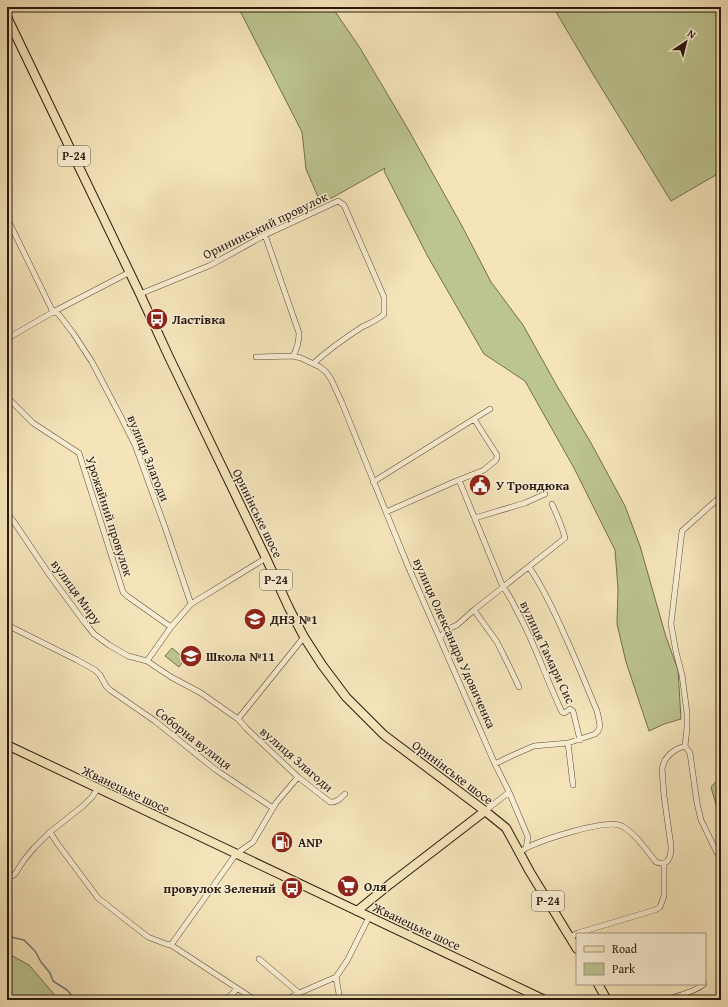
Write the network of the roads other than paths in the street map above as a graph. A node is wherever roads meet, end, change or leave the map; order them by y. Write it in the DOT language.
graph roads {
  1 [pos="7,17"];
  2 [pos="7,218"];
  3 [pos="265,235"];
  4 [pos="130,272"];
  5 [pos="140,294"];
  6 [pos="53,312"];
  7 [pos="7,342"];
  8 [pos="293,356"];
  9 [pos="256,357"];
  10 [pos="314,363"];
  11 [pos="7,397"];
  12 [pos="490,409"];
  13 [pos="474,419"];
  14 [pos="459,480"];
  15 [pos="373,482"];
  16 [pos="546,494"];
  17 [pos="721,496"];
  18 [pos="552,504"];
  19 [pos="386,512"];
  20 [pos="7,513"];
  21 [pos="475,518"];
  22 [pos="266,558"];
  23 [pos="529,567"];
  24 [pos="503,587"];
  25 [pos="191,604"];
  26 [pos="474,610"];
  27 [pos="7,625"];
  28 [pos="171,627"];
  29 [pos="304,636"];
  30 [pos="440,637"];
  31 [pos="147,662"];
  32 [pos="519,687"];
  33 [pos="238,719"];
  34 [pos="580,740"];
  35 [pos="568,742"];
  36 [pos="7,745"];
  37 [pos="685,746"];
  38 [pos="495,764"];
  39 [pos="298,777"];
  40 [pos="573,785"];
  41 [pos="98,788"];
  42 [pos="509,792"];
  43 [pos="345,794"];
  44 [pos="273,808"];
  45 [pos="485,810"];
  46 [pos="50,832"];
  47 [pos="523,850"];
  48 [pos="236,854"];
  49 [pos="721,861"];
  50 [pos="664,863"];
  51 [pos="7,875"];
  52 [pos="357,912"];
  53 [pos="369,917"];
  54 [pos="578,933"];
  55 [pos="576,934"];
  56 [pos="570,937"];
  57 [pos="171,945"];
  58 [pos="576,947"];
  59 [pos="259,959"];
  60 [pos="336,977"];
  61 [pos="599,985"];
  62 [pos="702,985"];
  63 [pos="237,989"];
  64 [pos="299,993"];
  65 [pos="541,999"];
  66 [pos="226,1000"];
  67 [pos="255,1000"];
  68 [pos="286,1000"];
  69 [pos="340,1000"];
  70 [pos="607,1000"];
  71 [pos="665,1000"];
  1 -- 4 [label="main road, Р-24"];
  2 -- 6 [label="street"];
  3 -- 5 [label="street, Орининський провулок"];
  3 -- 8 [label="street"];
  3 -- 10 [label="street, Орининський провулок"];
  4 -- 5 [label="main road, Р-24"];
  4 -- 6 [label="street"];
  5 -- 22 [label="main road, Оринінське шосе / Р-24"];
  6 -- 7 [label="street"];
  6 -- 25 [label="street, вулиця Злагоди"];
  8 -- 9 [label="street, вулиця Олександра Удовиченка"];
  8 -- 10 [label="street, вулиця Олександра Удовиченка"];
  10 -- 15 [label="street, вулиця Олександра Удовиченка"];
  11 -- 28 [label="street, Урожайний провулок"];
  12 -- 13 [label="street"];
  13 -- 14 [label="street"];
  13 -- 15 [label="street"];
  14 -- 19 [label="street"];
  14 -- 21 [label="street"];
  15 -- 19 [label="street, вулиця Олександра Удовиченка"];
  16 -- 21 [label="street"];
  17 -- 37 [label="street"];
  18 -- 23 [label="street"];
  19 -- 30 [label="street, вулиця Олександра Удовиченка"];
  20 -- 31 [label="street, вулиця Миру"];
  21 -- 24 [label="street"];
  22 -- 25 [label="street"];
  22 -- 29 [label="main road, Оринінське шосе / Р-24"];
  23 -- 24 [label="street"];
  23 -- 34 [label="street"];
  24 -- 26 [label="street"];
  24 -- 34 [label="street, вулиця Тамари Сис"];
  25 -- 28 [label="street"];
  26 -- 30 [label="street"];
  26 -- 32 [label="street"];
  27 -- 44 [label="street, Соборна вулиця"];
  28 -- 31 [label="street"];
  29 -- 33 [label="street"];
  29 -- 45 [label="main road, Оринінське шосе / Р-24"];
  30 -- 38 [label="street, вулиця Олександра Удовиченка"];
  31 -- 33 [label="street, вулиця Злагоди"];
  33 -- 39 [label="street, вулиця Злагоди"];
  34 -- 35 [label="street"];
  35 -- 38 [label="street"];
  35 -- 40 [label="street"];
  36 -- 41 [label="main road, Жванецьке шосе"];
  37 -- 49 [label="street"];
  37 -- 50 [label="street"];
  38 -- 42 [label="street, вулиця Олександра Удовиченка"];
  39 -- 43 [label="street, вулиця Злагоди"];
  39 -- 44 [label="street"];
  41 -- 46 [label="street"];
  41 -- 48 [label="main road, Жванецьке шосе"];
  42 -- 45 [label="street"];
  42 -- 47 [label="street, вулиця Олександра Удовиченка"];
  44 -- 48 [label="street"];
  45 -- 47 [label="main road, Оринінське шосе / Р-24"];
  45 -- 52 [label="main road"];
  46 -- 51 [label="street"];
  46 -- 57 [label="street"];
  47 -- 50 [label="street"];
  47 -- 56 [label="main road, вулиця Олександра Удовиченка / Р-24"];
  48 -- 52 [label="main road, Жванецьке шосе"];
  48 -- 57 [label="street"];
  50 -- 54 [label="street"];
  52 -- 53 [label="main road, Жванецьке шосе"];
  53 -- 60 [label="street"];
  53 -- 65 [label="main road, Жванецьке шосе"];
  55 -- 56 [label="street"];
  56 -- 58 [label="main road, вулиця Олександра Удовиченка / Р-24"];
  57 -- 63 [label="street"];
  59 -- 64 [label="street"];
  60 -- 64 [label="street"];
  60 -- 69 [label="street"];
  61 -- 70 [label="main road"];
  62 -- 71 [label="street"];
  63 -- 66 [label="street"];
  63 -- 67 [label="street"];
  64 -- 68 [label="street"];
}
